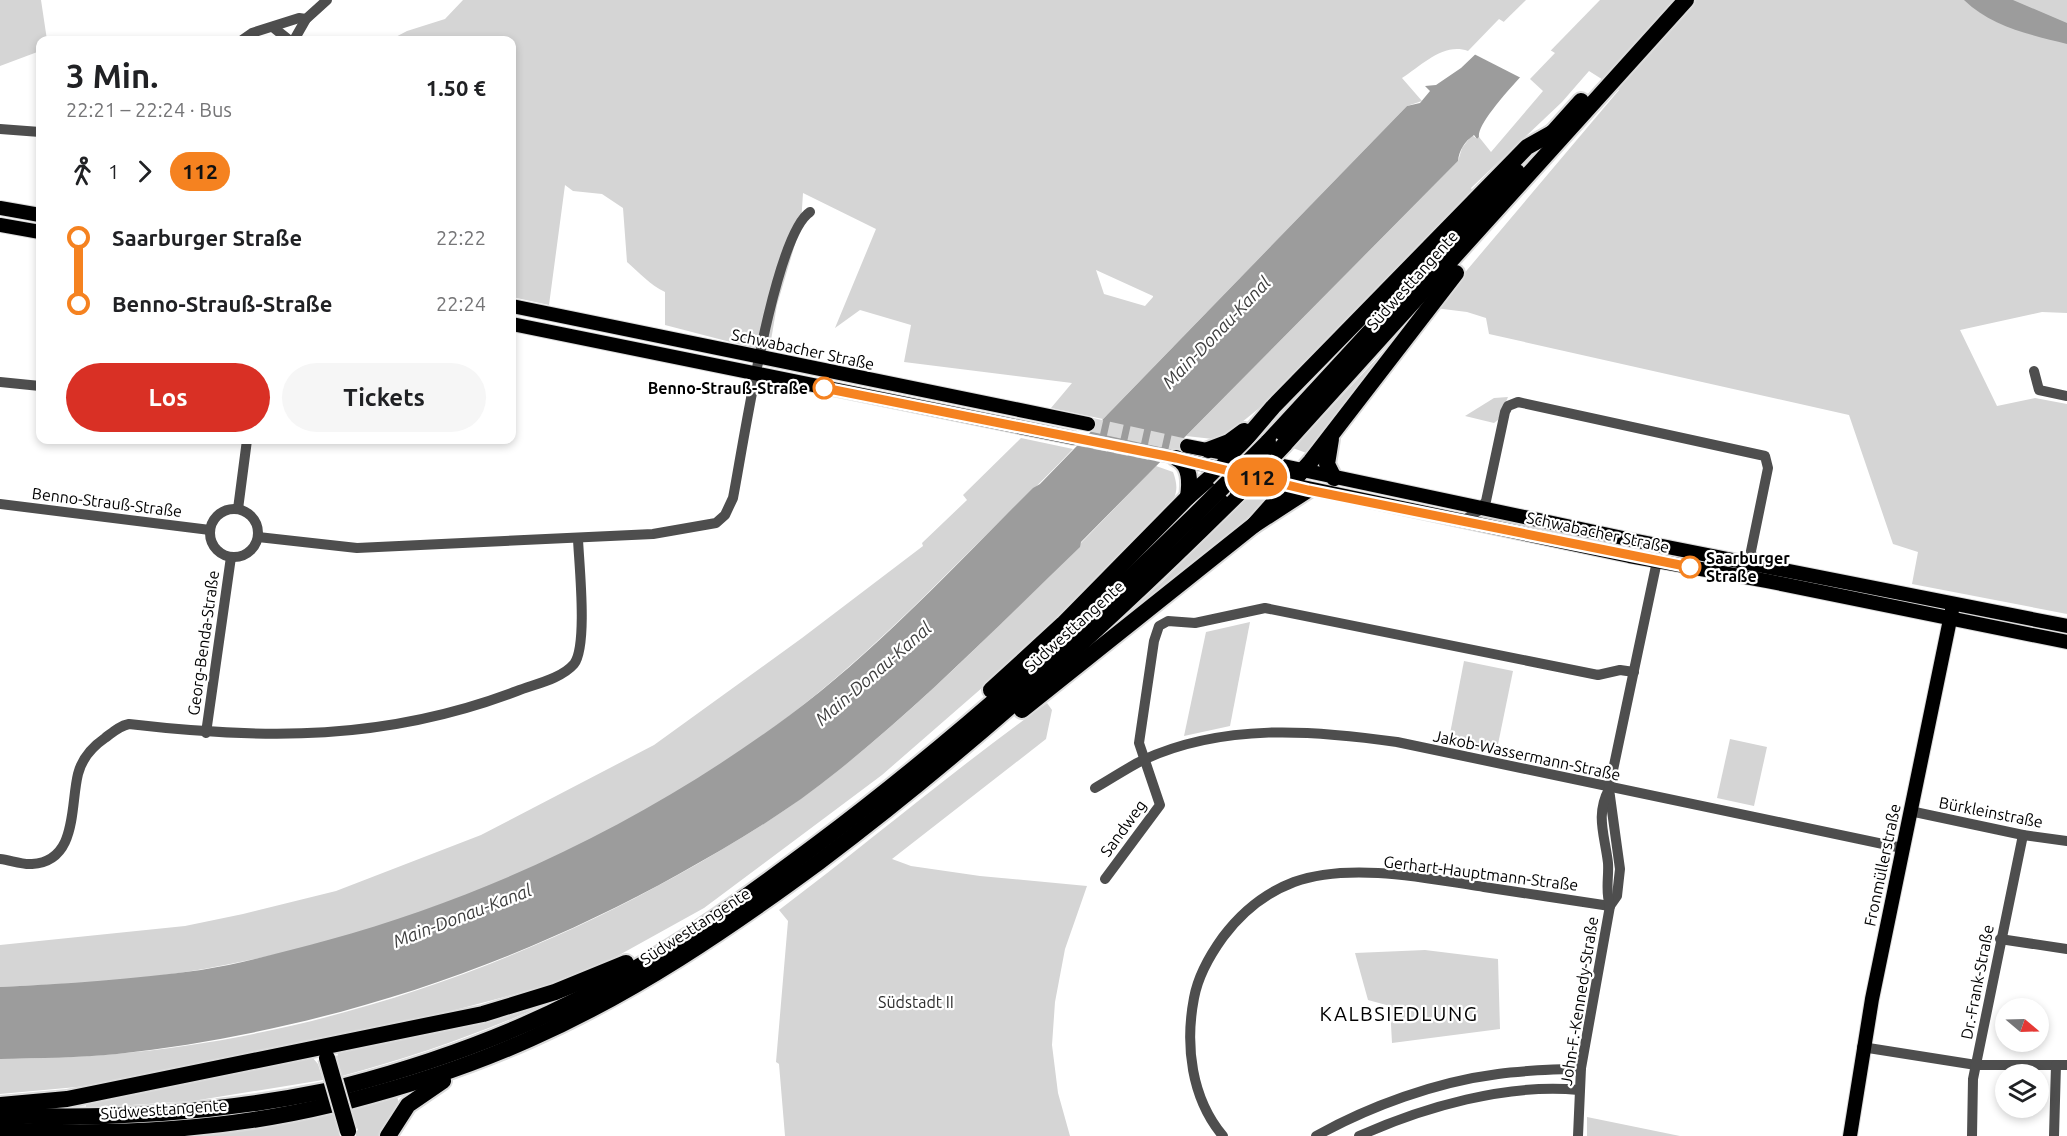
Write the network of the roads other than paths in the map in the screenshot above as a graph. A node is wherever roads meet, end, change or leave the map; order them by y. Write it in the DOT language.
graph roads {
  1 [pos="327,0"];
  2 [pos="1672,0"];
  3 [pos="1686,0"];
  4 [pos="306,19"];
  5 [pos="274,28"];
  6 [pos="248,36"];
  7 [pos="284,36"];
  8 [pos="296,36"];
  9 [pos="1606,83"];
  10 [pos="0,129"];
  11 [pos="36,132"];
  12 [pos="1552,133"];
  13 [pos="1527,179"];
  14 [pos="0,208"];
  15 [pos="810,212"];
  16 [pos="36,214"];
  17 [pos="0,225"];
  18 [pos="36,231"];
  19 [pos="516,307"];
  20 [pos="516,325"];
  21 [pos="759,356"];
  22 [pos="2034,371"];
  23 [pos="756,372"];
  24 [pos="0,382"];
  25 [pos="36,386"];
  26 [pos="2067,396"];
  27 [pos="1267,414"];
  28 [pos="1088,424"];
  29 [pos="1332,434"];
  30 [pos="1074,438"];
  31 [pos="1276,443"];
  32 [pos="246,444"];
  33 [pos="1208,450"];
  34 [pos="1182,452"];
  35 [pos="1231,463"];
  36 [pos="1279,465"];
  37 [pos="1301,470"];
  38 [pos="1334,478"];
  39 [pos="1265,479"];
  40 [pos="1288,485"];
  41 [pos="1308,490"];
  42 [pos="1188,497"];
  43 [pos="0,504"];
  44 [pos="238,509"];
  45 [pos="1481,509"];
  46 [pos="1463,521"];
  47 [pos="1254,525"];
  48 [pos="210,530"];
  49 [pos="258,537"];
  50 [pos="578,539"];
  51 [pos="231,557"];
  52 [pos="1657,561"];
  53 [pos="1753,565"];
  54 [pos="1767,581"];
  55 [pos="1953,602"];
  56 [pos="1950,617"];
  57 [pos="2067,626"];
  58 [pos="2067,642"];
  59 [pos="1634,672"];
  60 [pos="984,730"];
  61 [pos="206,733"];
  62 [pos="1144,760"];
  63 [pos="922,762"];
  64 [pos="1095,788"];
  65 [pos="1608,789"];
  66 [pos="1910,811"];
  67 [pos="2023,835"];
  68 [pos="2067,841"];
  69 [pos="1902,848"];
  70 [pos="0,859"];
  71 [pos="1105,879"];
  72 [pos="1610,906"];
  73 [pos="711,929"];
  74 [pos="2000,939"];
  75 [pos="2067,949"];
  76 [pos="666,950"];
  77 [pos="1862,1047"];
  78 [pos="325,1052"];
  79 [pos="1976,1065"];
  80 [pos="2062,1065"];
  81 [pos="462,1066"];
  82 [pos="1581,1068"];
  83 [pos="1579,1090"];
  84 [pos="0,1105"];
  85 [pos="0,1114"];
  86 [pos="0,1130"];
  87 [pos="50,1132"];
  88 [pos="349,1133"];
  89 [pos="68,1136"];
  90 [pos="388,1136"];
  91 [pos="1223,1136"];
  92 [pos="1316,1136"];
  93 [pos="1359,1136"];
  94 [pos="1578,1136"];
  95 [pos="1850,1136"];
  96 [pos="1972,1136"];
  97 [pos="2054,1136"];
  1 -- 4 [label="street"];
  2 -- 9 [label="highway, Südwesttangente"];
  3 -- 9 [label="highway, Südwesttangente"];
  4 -- 5 [label="street"];
  4 -- 8 [label="street"];
  5 -- 6 [label="street"];
  5 -- 7 [label="street"];
  9 -- 12 [label="highway, Südwesttangente"];
  9 -- 13 [label="highway, Südwesttangente"];
  10 -- 11 [label="street"];
  12 -- 27 [label="highway"];
  12 -- 31 [label="highway, Südwesttangente"];
  13 -- 29 [label="highway"];
  13 -- 31 [label="highway, Südwesttangente"];
  14 -- 16 [label="main road"];
  15 -- 21 [label="street"];
  17 -- 18 [label="main road"];
  19 -- 21 [label="main road, Schwabacher Straße"];
  20 -- 23 [label="main road, Schwabacher Straße"];
  21 -- 23 [label="street"];
  21 -- 28 [label="main road, Schwabacher Straße"];
  22 -- 26 [label="street"];
  23 -- 30 [label="main road, Schwabacher Straße"];
  23 -- 50 [label="street"];
  24 -- 25 [label="street"];
  27 -- 33 [label="highway"];
  27 -- 35 [label="highway"];
  29 -- 37 [label="highway"];
  29 -- 38 [label="highway"];
  31 -- 60 [label="highway, Südwesttangente, bridge"];
  31 -- 63 [label="highway, Südwesttangente, bridge"];
  32 -- 44 [label="street"];
  33 -- 34 [label="main road"];
  33 -- 35 [label="main road"];
  34 -- 35 [label="main road"];
  34 -- 42 [label="highway"];
  35 -- 42 [label="highway"];
  36 -- 37 [label="main road, Schwabacher Straße"];
  37 -- 38 [label="main road, Schwabacher Straße"];
  37 -- 40 [label="highway"];
  38 -- 45 [label="main road, Schwabacher Straße"];
  39 -- 40 [label="main road, Schwabacher Straße"];
  40 -- 41 [label="main road, Schwabacher Straße"];
  40 -- 47 [label="highway"];
  41 -- 46 [label="main road, Schwabacher Straße"];
  41 -- 47 [label="highway"];
  42 -- 63 [label="highway"];
  43 -- 48 [label="street, Benno-Strauß-Straße"];
  44 -- 48 [label="street"];
  44 -- 49 [label="street"];
  45 -- 46 [label="street"];
  45 -- 53 [label="main road, Schwabacher Straße"];
  45 -- 53 [label="street"];
  46 -- 52 [label="main road, Schwabacher Straße"];
  47 -- 60 [label="highway"];
  48 -- 51 [label="street"];
  49 -- 50 [label="street"];
  49 -- 51 [label="street"];
  50 -- 61 [label="street"];
  51 -- 61 [label="street, Georg-Benda-Straße"];
  52 -- 54 [label="main road, Schwabacher Straße"];
  52 -- 59 [label="street, John-F.-Kennedy-Straße"];
  53 -- 54 [label="street"];
  53 -- 55 [label="main road, Schwabacher Straße"];
  54 -- 56 [label="main road, Schwabacher Straße"];
  55 -- 56 [label="main road, Fronmüllerstraße"];
  55 -- 57 [label="main road, Schwabacher Straße"];
  56 -- 58 [label="main road, Schwabacher Straße"];
  56 -- 66 [label="main road, Fronmüllerstraße"];
  59 -- 62 [label="street"];
  59 -- 65 [label="street, John-F.-Kennedy-Straße"];
  60 -- 73 [label="highway, Südwesttangente"];
  61 -- 70 [label="street"];
  62 -- 64 [label="street, Jakob-Wassermann-Straße"];
  62 -- 65 [label="street, Jakob-Wassermann-Straße"];
  62 -- 71 [label="street, Sandweg"];
  63 -- 73 [label="highway, Südwesttangente"];
  65 -- 69 [label="street, Jakob-Wassermann-Straße"];
  65 -- 72 [label="street, John-F.-Kennedy-Straße"];
  66 -- 67 [label="street, Bürkleinstraße"];
  66 -- 69 [label="main road, Fronmüllerstraße"];
  67 -- 68 [label="street, Bürkleinstraße"];
  67 -- 74 [label="street, Dr.-Frank-Straße"];
  69 -- 77 [label="main road, Fronmüllerstraße"];
  72 -- 82 [label="street, John-F.-Kennedy-Straße"];
  72 -- 91 [label="street, Gerhart-Hauptmann-Straße"];
  73 -- 76 [label="highway, Südwesttangente"];
  73 -- 81 [label="highway, Südwesttangente"];
  74 -- 75 [label="street"];
  74 -- 79 [label="street, Dr.-Frank-Straße"];
  76 -- 78 [label="highway"];
  76 -- 81 [label="highway, Südwesttangente"];
  77 -- 79 [label="street"];
  77 -- 95 [label="main road, Fronmüllerstraße"];
  78 -- 84 [label="highway"];
  78 -- 88 [label="highway, bridge"];
  79 -- 80 [label="street"];
  79 -- 96 [label="street, Dr.-Frank-Straße"];
  80 -- 97 [label="street"];
  81 -- 90 [label="highway"];
  82 -- 83 [label="street, John-F.-Kennedy-Straße"];
  82 -- 92 [label="street"];
  83 -- 93 [label="street"];
  83 -- 94 [label="street, John-F.-Kennedy-Straße"];
  85 -- 87 [label="highway, Südwesttangente"];
  86 -- 87 [label="highway, Südwesttangente"];
  87 -- 89 [label="highway"];
}
